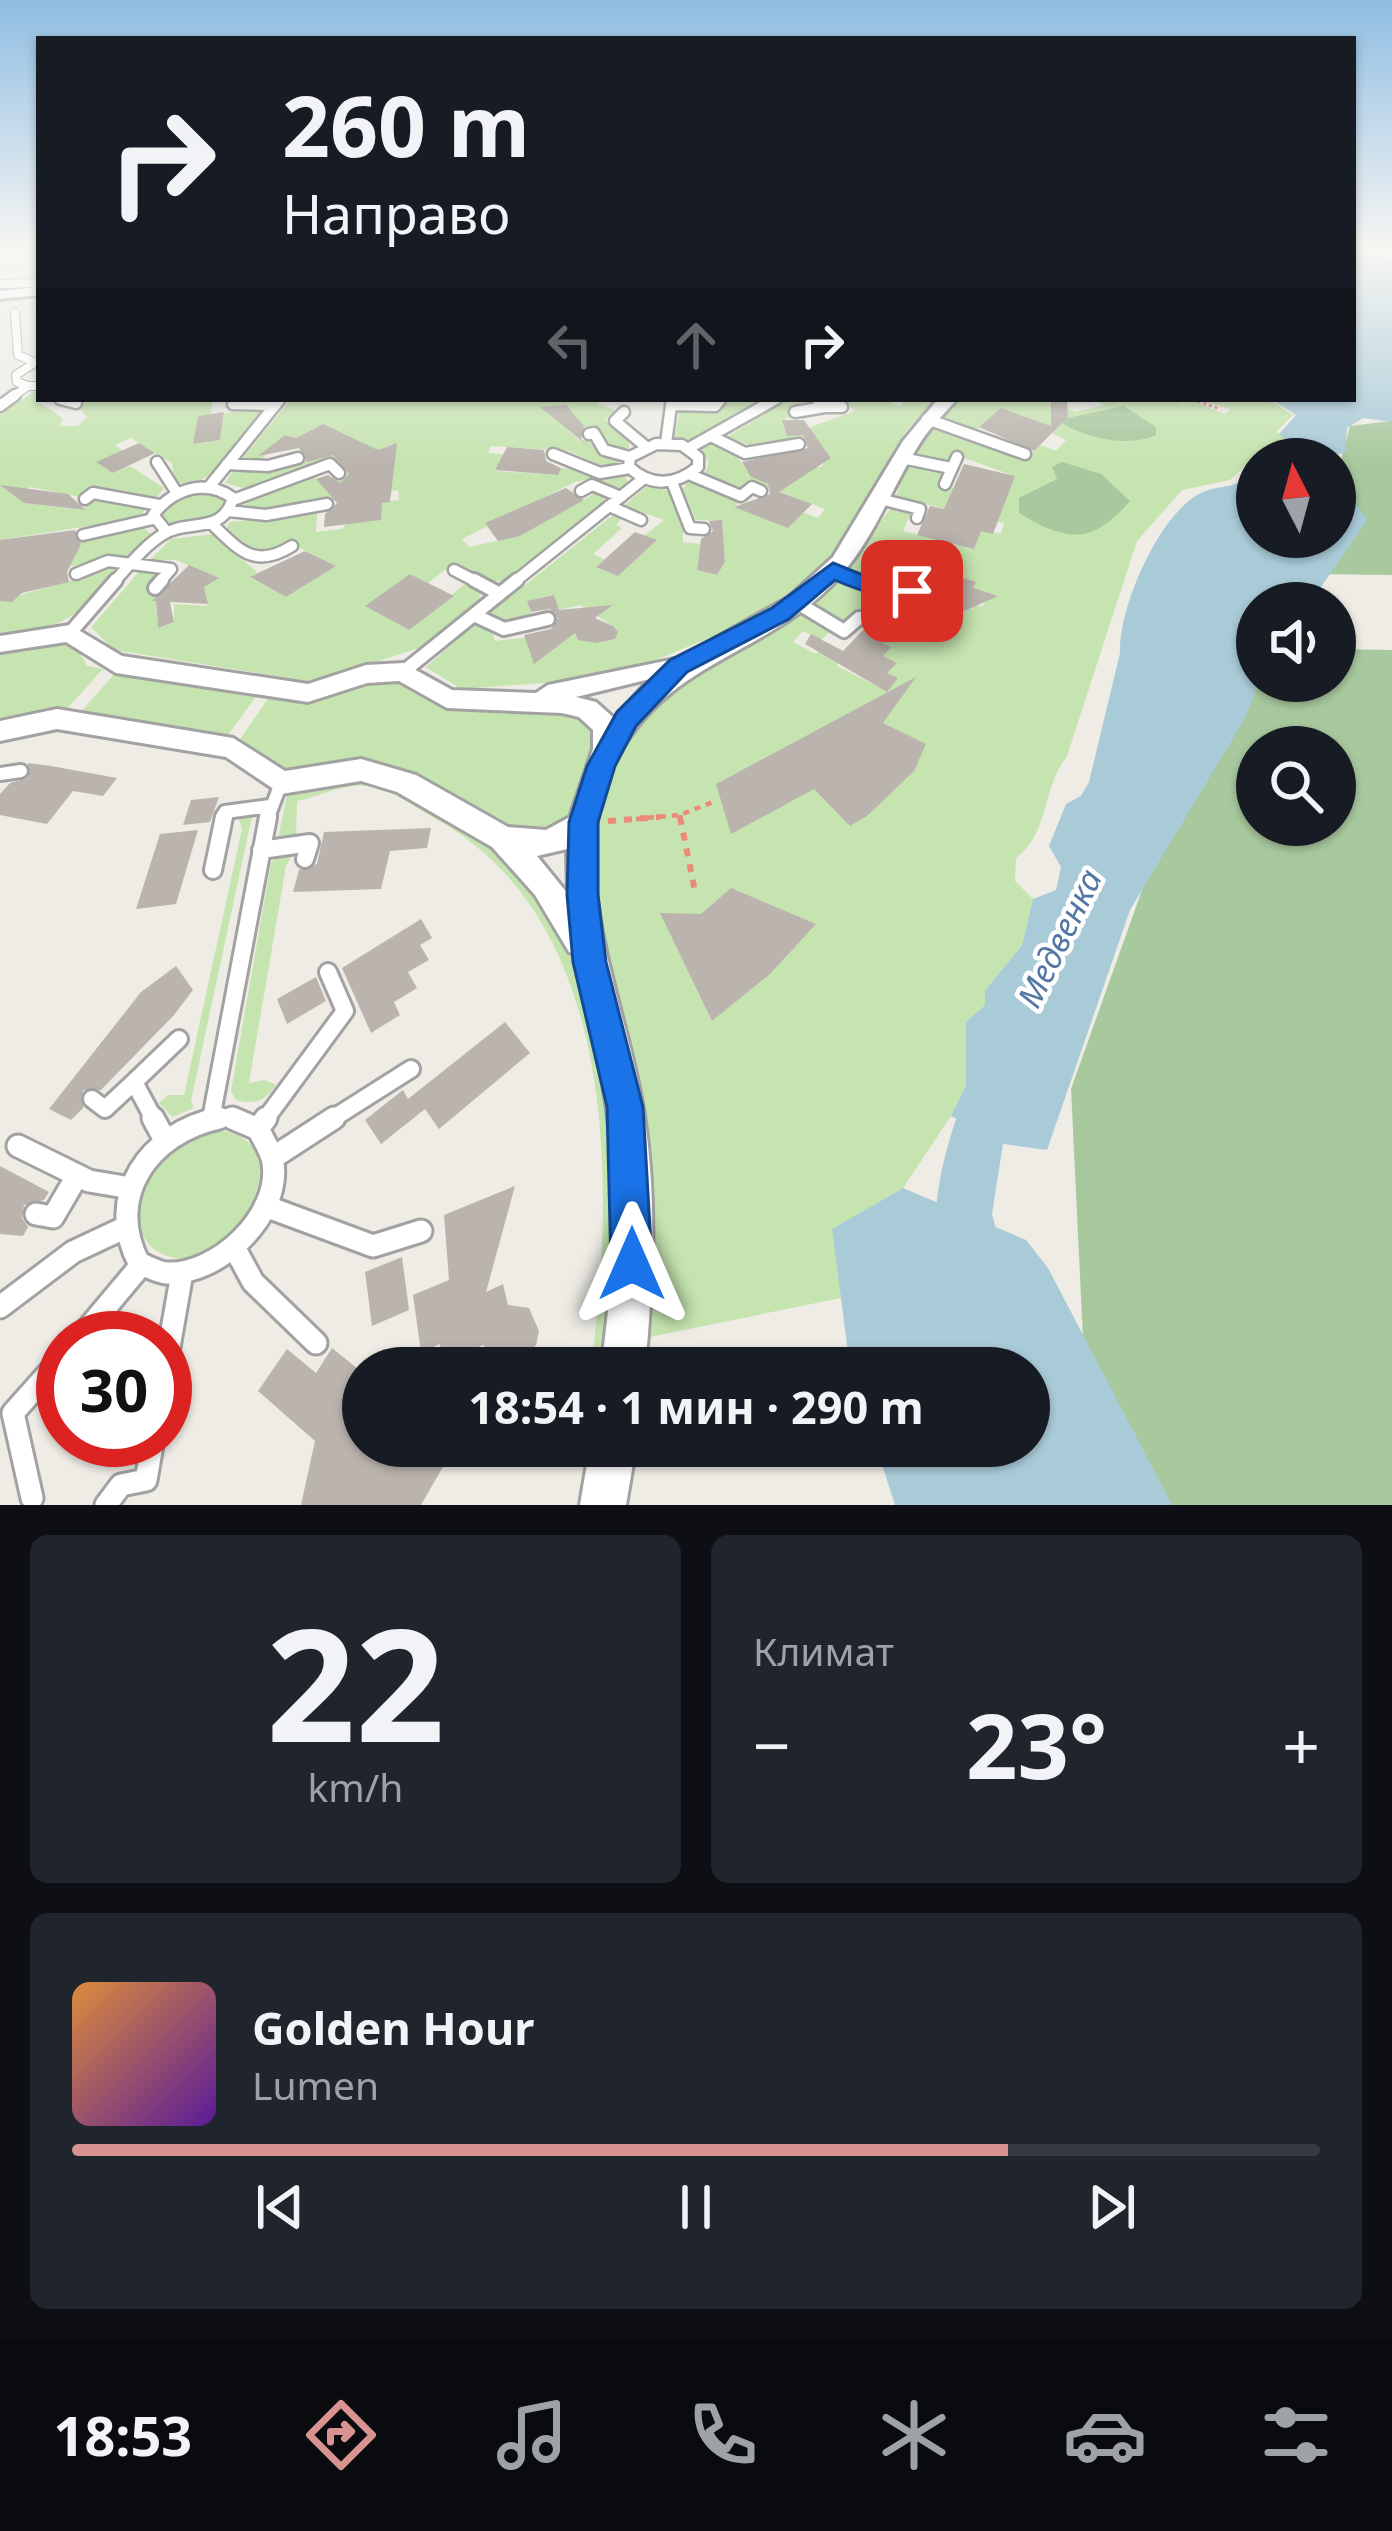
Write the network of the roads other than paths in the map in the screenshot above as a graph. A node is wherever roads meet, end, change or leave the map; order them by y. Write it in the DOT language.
graph roads {
  1 [pos="13,321"];
  2 [pos="36,362"];
  3 [pos="0,374"];
  4 [pos="25,382"];
  5 [pos="0,387"];
  6 [pos="66,402"];
  7 [pos="277,402"];
  8 [pos="672,402"];
  9 [pos="718,402"];
  10 [pos="771,402"];
  11 [pos="945,402"];
  12 [pos="76,403"];
  13 [pos="821,403"];
  14 [pos="232,404"];
  15 [pos="0,406"];
  16 [pos="842,406"];
  17 [pos="624,412"];
  18 [pos="795,412"];
  19 [pos="926,419"];
  20 [pos="589,434"];
  21 [pos="711,436"];
  22 [pos="666,443"];
  23 [pos="799,444"];
  24 [pos="645,446"];
  25 [pos="689,448"];
  26 [pos="554,454"];
  27 [pos="1025,454"];
  28 [pos="298,458"];
  29 [pos="902,458"];
  30 [pos="157,463"];
  31 [pos="630,463"];
  32 [pos="227,464"];
  33 [pos="339,473"];
  34 [pos="691,475"];
  35 [pos="643,479"];
  36 [pos="672,482"];
  37 [pos="945,484"];
  38 [pos="209,488"];
  39 [pos="761,490"];
  40 [pos="581,491"];
  41 [pos="177,494"];
  42 [pos="85,499"];
  43 [pos="884,500"];
  44 [pos="615,501"];
  45 [pos="327,503"];
  46 [pos="159,505"];
  47 [pos="231,505"];
  48 [pos="922,513"];
  49 [pos="153,519"];
  50 [pos="641,520"];
  51 [pos="212,524"];
  52 [pos="704,529"];
  53 [pos="166,531"];
  54 [pos="83,535"];
  55 [pos="292,546"];
  56 [pos="135,565"];
  57 [pos="454,570"];
  58 [pos="833,571"];
  59 [pos="76,574"];
  60 [pos="155,588"];
  61 [pos="912,591"];
  62 [pos="500,594"];
  63 [pos="796,602"];
  64 [pos="474,615"];
  65 [pos="859,618"];
  66 [pos="548,619"];
  67 [pos="70,633"];
  68 [pos="0,644"];
  69 [pos="690,658"];
  70 [pos="404,672"];
  71 [pos="508,700"];
  72 [pos="0,731"];
  73 [pos="607,752"];
  74 [pos="21,771"];
  75 [pos="0,774"];
  76 [pos="275,794"];
  77 [pos="584,822"];
  78 [pos="502,838"];
  79 [pos="312,848"];
  80 [pos="261,850"];
  81 [pos="213,870"];
  82 [pos="589,962"];
  83 [pos="328,972"];
  84 [pos="179,1039"];
  85 [pos="411,1069"];
  86 [pos="134,1082"];
  87 [pos="92,1099"];
  88 [pos="211,1119"];
  89 [pos="259,1129"];
  90 [pos="166,1142"];
  91 [pos="18,1145"];
  92 [pos="274,1157"];
  93 [pos="77,1176"];
  94 [pos="131,1187"];
  95 [pos="265,1207"];
  96 [pos="36,1214"];
  97 [pos="124,1228"];
  98 [pos="421,1231"];
  99 [pos="234,1247"];
  100 [pos="142,1264"];
  101 [pos="182,1273"];
  102 [pos="0,1306"];
  103 [pos="103,1311"];
  104 [pos="175,1311"];
  105 [pos="316,1343"];
  106 [pos="625,1347"];
  107 [pos="36,1387"];
  108 [pos="148,1467"];
  109 [pos="609,1467"];
  110 [pos="32,1498"];
  111 [pos="106,1505"];
  112 [pos="603,1505"];
  1 -- 2 [label="lane"];
  2 -- 4 [label="lane"];
  3 -- 4 [label="lane"];
  4 -- 5 [label="lane"];
  4 -- 15 [label="lane"];
  6 -- 12 [label="lane"];
  7 -- 14 [label="lane"];
  7 -- 32 [label="lane"];
  8 -- 9 [label="lane"];
  8 -- 22 [label="lane"];
  10 -- 21 [label="lane"];
  11 -- 19 [label="street"];
  13 -- 16 [label="lane"];
  13 -- 18 [label="lane"];
  17 -- 24 [label="lane"];
  19 -- 27 [label="lane"];
  19 -- 29 [label="street"];
  20 -- 31 [label="lane"];
  21 -- 23 [label="lane"];
  21 -- 25 [label="lane"];
  22 -- 24 [label="lane"];
  22 -- 25 [label="lane"];
  24 -- 31 [label="lane"];
  25 -- 34 [label="lane"];
  26 -- 31 [label="lane"];
  28 -- 32 [label="lane"];
  29 -- 37 [label="lane"];
  29 -- 43 [label="street"];
  30 -- 41 [label="lane"];
  31 -- 35 [label="lane"];
  32 -- 38 [label="lane"];
  33 -- 47 [label="lane"];
  34 -- 36 [label="lane"];
  34 -- 39 [label="lane"];
  35 -- 36 [label="lane"];
  35 -- 44 [label="lane"];
  36 -- 52 [label="lane"];
  38 -- 41 [label="lane"];
  38 -- 47 [label="lane"];
  40 -- 44 [label="lane"];
  41 -- 46 [label="lane"];
  42 -- 46 [label="lane"];
  43 -- 48 [label="lane"];
  43 -- 58 [label="street"];
  44 -- 50 [label="lane"];
  44 -- 62 [label="lane"];
  45 -- 47 [label="lane"];
  46 -- 49 [label="lane"];
  47 -- 51 [label="lane"];
  49 -- 53 [label="lane"];
  49 -- 54 [label="lane"];
  51 -- 53 [label="lane"];
  51 -- 55 [label="lane"];
  53 -- 56 [label="lane"];
  56 -- 59 [label="lane"];
  56 -- 60 [label="lane"];
  56 -- 67 [label="lane"];
  57 -- 62 [label="lane"];
  58 -- 61 [label="lane"];
  58 -- 63 [label="street"];
  62 -- 64 [label="lane"];
  63 -- 65 [label="lane"];
  63 -- 69 [label="street"];
  64 -- 66 [label="lane"];
  64 -- 70 [label="lane"];
  67 -- 68 [label="street"];
  67 -- 70 [label="street"];
  69 -- 71 [label="street"];
  69 -- 73 [label="street"];
  70 -- 71 [label="street"];
  71 -- 73 [label="street"];
  72 -- 76 [label="street"];
  73 -- 77 [label="street"];
  74 -- 75 [label="lane"];
  76 -- 78 [label="street"];
  76 -- 80 [label="lane"];
  76 -- 81 [label="lane"];
  77 -- 78 [label="street"];
  77 -- 82 [label="street"];
  78 -- 82 [label="street"];
  79 -- 80 [label="lane"];
  80 -- 88 [label="lane"];
  82 -- 106 [label="street"];
  83 -- 89 [label="lane"];
  84 -- 86 [label="lane"];
  85 -- 92 [label="lane"];
  86 -- 87 [label="lane"];
  86 -- 90 [label="lane"];
  88 -- 89 [label="lane"];
  88 -- 90 [label="lane"];
  89 -- 92 [label="lane"];
  90 -- 94 [label="lane"];
  91 -- 93 [label="lane"];
  92 -- 95 [label="lane"];
  93 -- 94 [label="lane"];
  93 -- 96 [label="lane"];
  94 -- 97 [label="lane"];
  95 -- 98 [label="lane"];
  95 -- 99 [label="lane"];
  97 -- 100 [label="lane"];
  97 -- 102 [label="lane"];
  99 -- 101 [label="lane"];
  99 -- 105 [label="lane"];
  100 -- 101 [label="lane"];
  100 -- 103 [label="lane"];
  101 -- 104 [label="lane"];
  107 -- 110 [label="lane"];
  108 -- 111 [label="lane"];
  109 -- 112 [label="street"];
}
